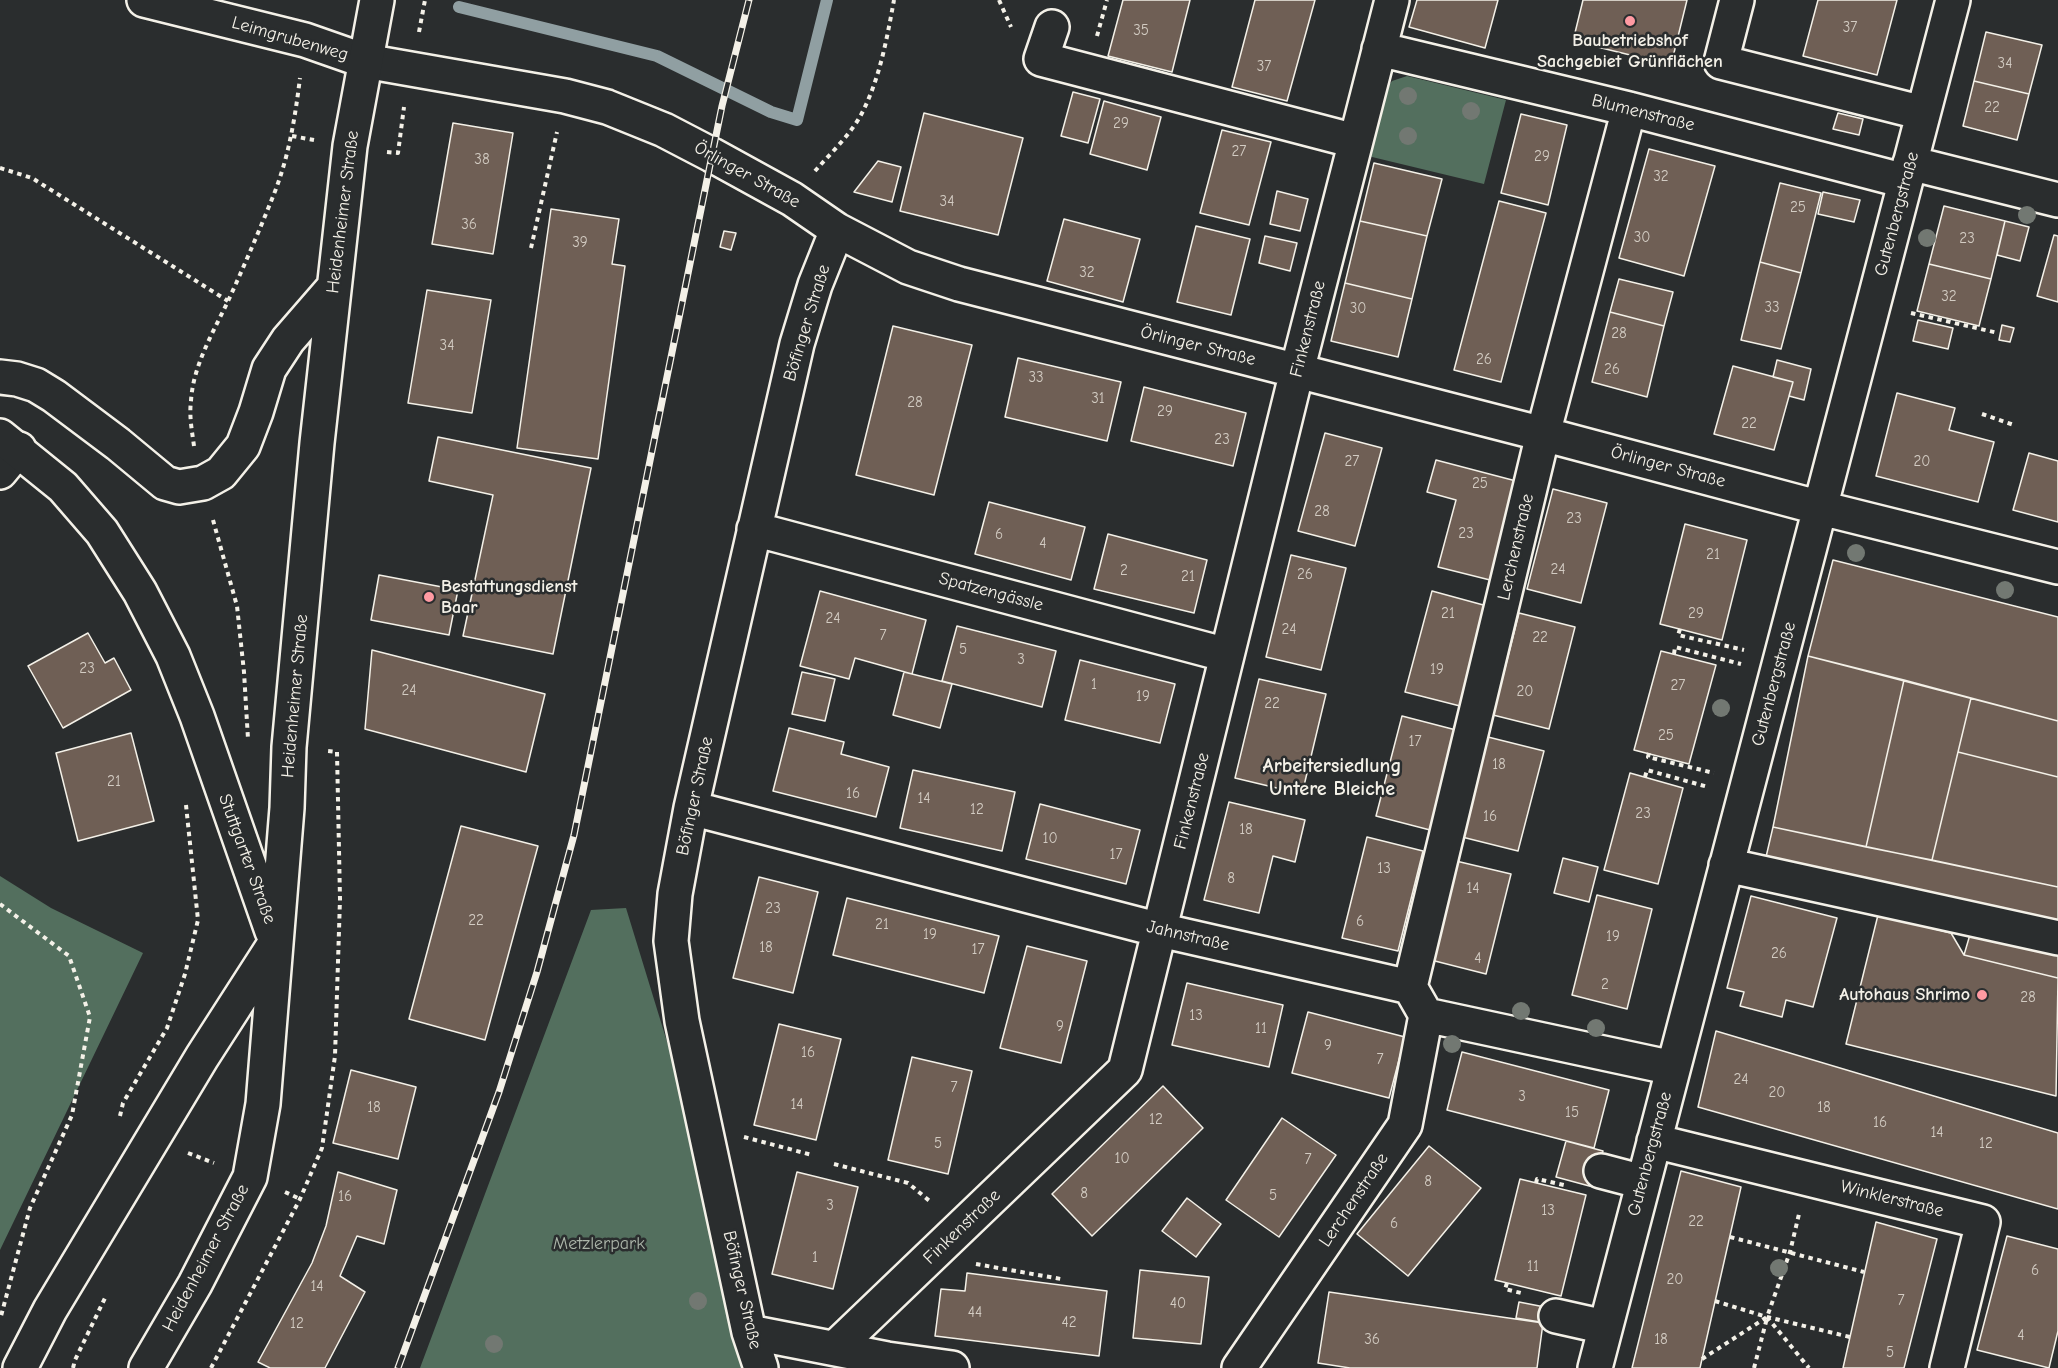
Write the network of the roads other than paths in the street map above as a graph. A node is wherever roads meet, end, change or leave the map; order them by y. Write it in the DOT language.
graph roads {
  1 [pos="144,0"];
  2 [pos="377,0"];
  3 [pos="1392,0"];
  4 [pos="1737,0"];
  5 [pos="1953,0"];
  6 [pos="1052,27"];
  7 [pos="1379,49"];
  8 [pos="365,62"];
  9 [pos="1629,109"];
  10 [pos="1923,113"];
  11 [pos="1355,141"];
  12 [pos="1907,172"];
  13 [pos="2058,200"];
  14 [pos="837,230"];
  15 [pos="334,287"];
  16 [pos="1297,371"];
  17 [pos="0,377"];
  18 [pos="1543,434"];
  19 [pos="6,453"];
  20 [pos="1821,508"];
  21 [pos="754,529"];
  22 [pos="2058,567"];
  23 [pos="1227,655"];
  24 [pos="691,808"];
  25 [pos="1726,865"];
  26 [pos="1160,930"];
  27 [pos="2058,938"];
  28 [pos="276,941"];
  29 [pos="1410,987"];
  30 [pos="1426,1015"];
  31 [pos="1673,1068"];
  32 [pos="1654,1141"];
  33 [pos="1601,1171"];
  34 [pos="1643,1182"];
  35 [pos="1556,1316"];
  36 [pos="1605,1327"];
  37 [pos="749,1332"];
  38 [pos="835,1348"];
  39 [pos="20,1368"];
  40 [pos="146,1368"];
  41 [pos="761,1368"];
  42 [pos="952,1368"];
  43 [pos="1239,1368"];
  44 [pos="1594,1368"];
  45 [pos="1947,1368"];
  1 -- 8 [label="street, Leimgrubenweg"];
  2 -- 8 [label="street, Heidenheimer Straße"];
  3 -- 7 [label="street, Finkenstraße"];
  4 -- 10 [label="street"];
  5 -- 10 [label="street, Gutenbergstraße"];
  6 -- 11 [label="street"];
  7 -- 9 [label="street, Blumenstraße"];
  7 -- 11 [label="street, Finkenstraße"];
  8 -- 14 [label="street, Örlinger Straße"];
  8 -- 15 [label="street, Heidenheimer Straße"];
  9 -- 12 [label="street, Blumenstraße"];
  9 -- 18 [label="street, Lerchenstraße"];
  10 -- 12 [label="street, Gutenbergstraße"];
  11 -- 16 [label="street, Finkenstraße"];
  12 -- 13 [label="street, Blumenstraße"];
  12 -- 20 [label="street, Gutenbergstraße"];
  14 -- 16 [label="street, Örlinger Straße"];
  14 -- 21 [label="street, Böfinger Straße"];
  15 -- 17 [label="street"];
  15 -- 28 [label="street, Heidenheimer Straße"];
  16 -- 18 [label="street, Örlinger Straße"];
  16 -- 23 [label="street, Finkenstraße"];
  18 -- 20 [label="street, Örlinger Straße"];
  18 -- 29 [label="street, Lerchenstraße"];
  19 -- 28 [label="street, Stuttgarter Straße"];
  20 -- 22 [label="street, Örlinger Straße"];
  20 -- 25 [label="street, Gutenbergstraße"];
  21 -- 23 [label="street, Spatzengässle"];
  21 -- 24 [label="street, Böfinger Straße"];
  23 -- 26 [label="street, Finkenstraße"];
  24 -- 26 [label="street, Jahnstraße"];
  24 -- 37 [label="street, Böfinger Straße"];
  25 -- 27 [label="street"];
  25 -- 31 [label="street, Gutenbergstraße"];
  26 -- 29 [label="street, Jahnstraße"];
  26 -- 38 [label="street, Finkenstraße"];
  28 -- 39 [label="street, Stuttgarter Straße"];
  28 -- 40 [label="street, Heidenheimer Straße"];
  29 -- 30 [label="street"];
  30 -- 31 [label="street"];
  30 -- 43 [label="street, Lerchenstraße"];
  31 -- 32 [label="street, Gutenbergstraße"];
  32 -- 34 [label="street, Gutenbergstraße"];
  32 -- 45 [label="street, Winklerstraße"];
  33 -- 34 [label="street"];
  34 -- 36 [label="street, Gutenbergstraße"];
  35 -- 36 [label="street"];
  36 -- 44 [label="street, Gutenbergstraße"];
  37 -- 38 [label="street"];
  37 -- 41 [label="street, Böfinger Straße"];
  38 -- 42 [label="street"];
}
